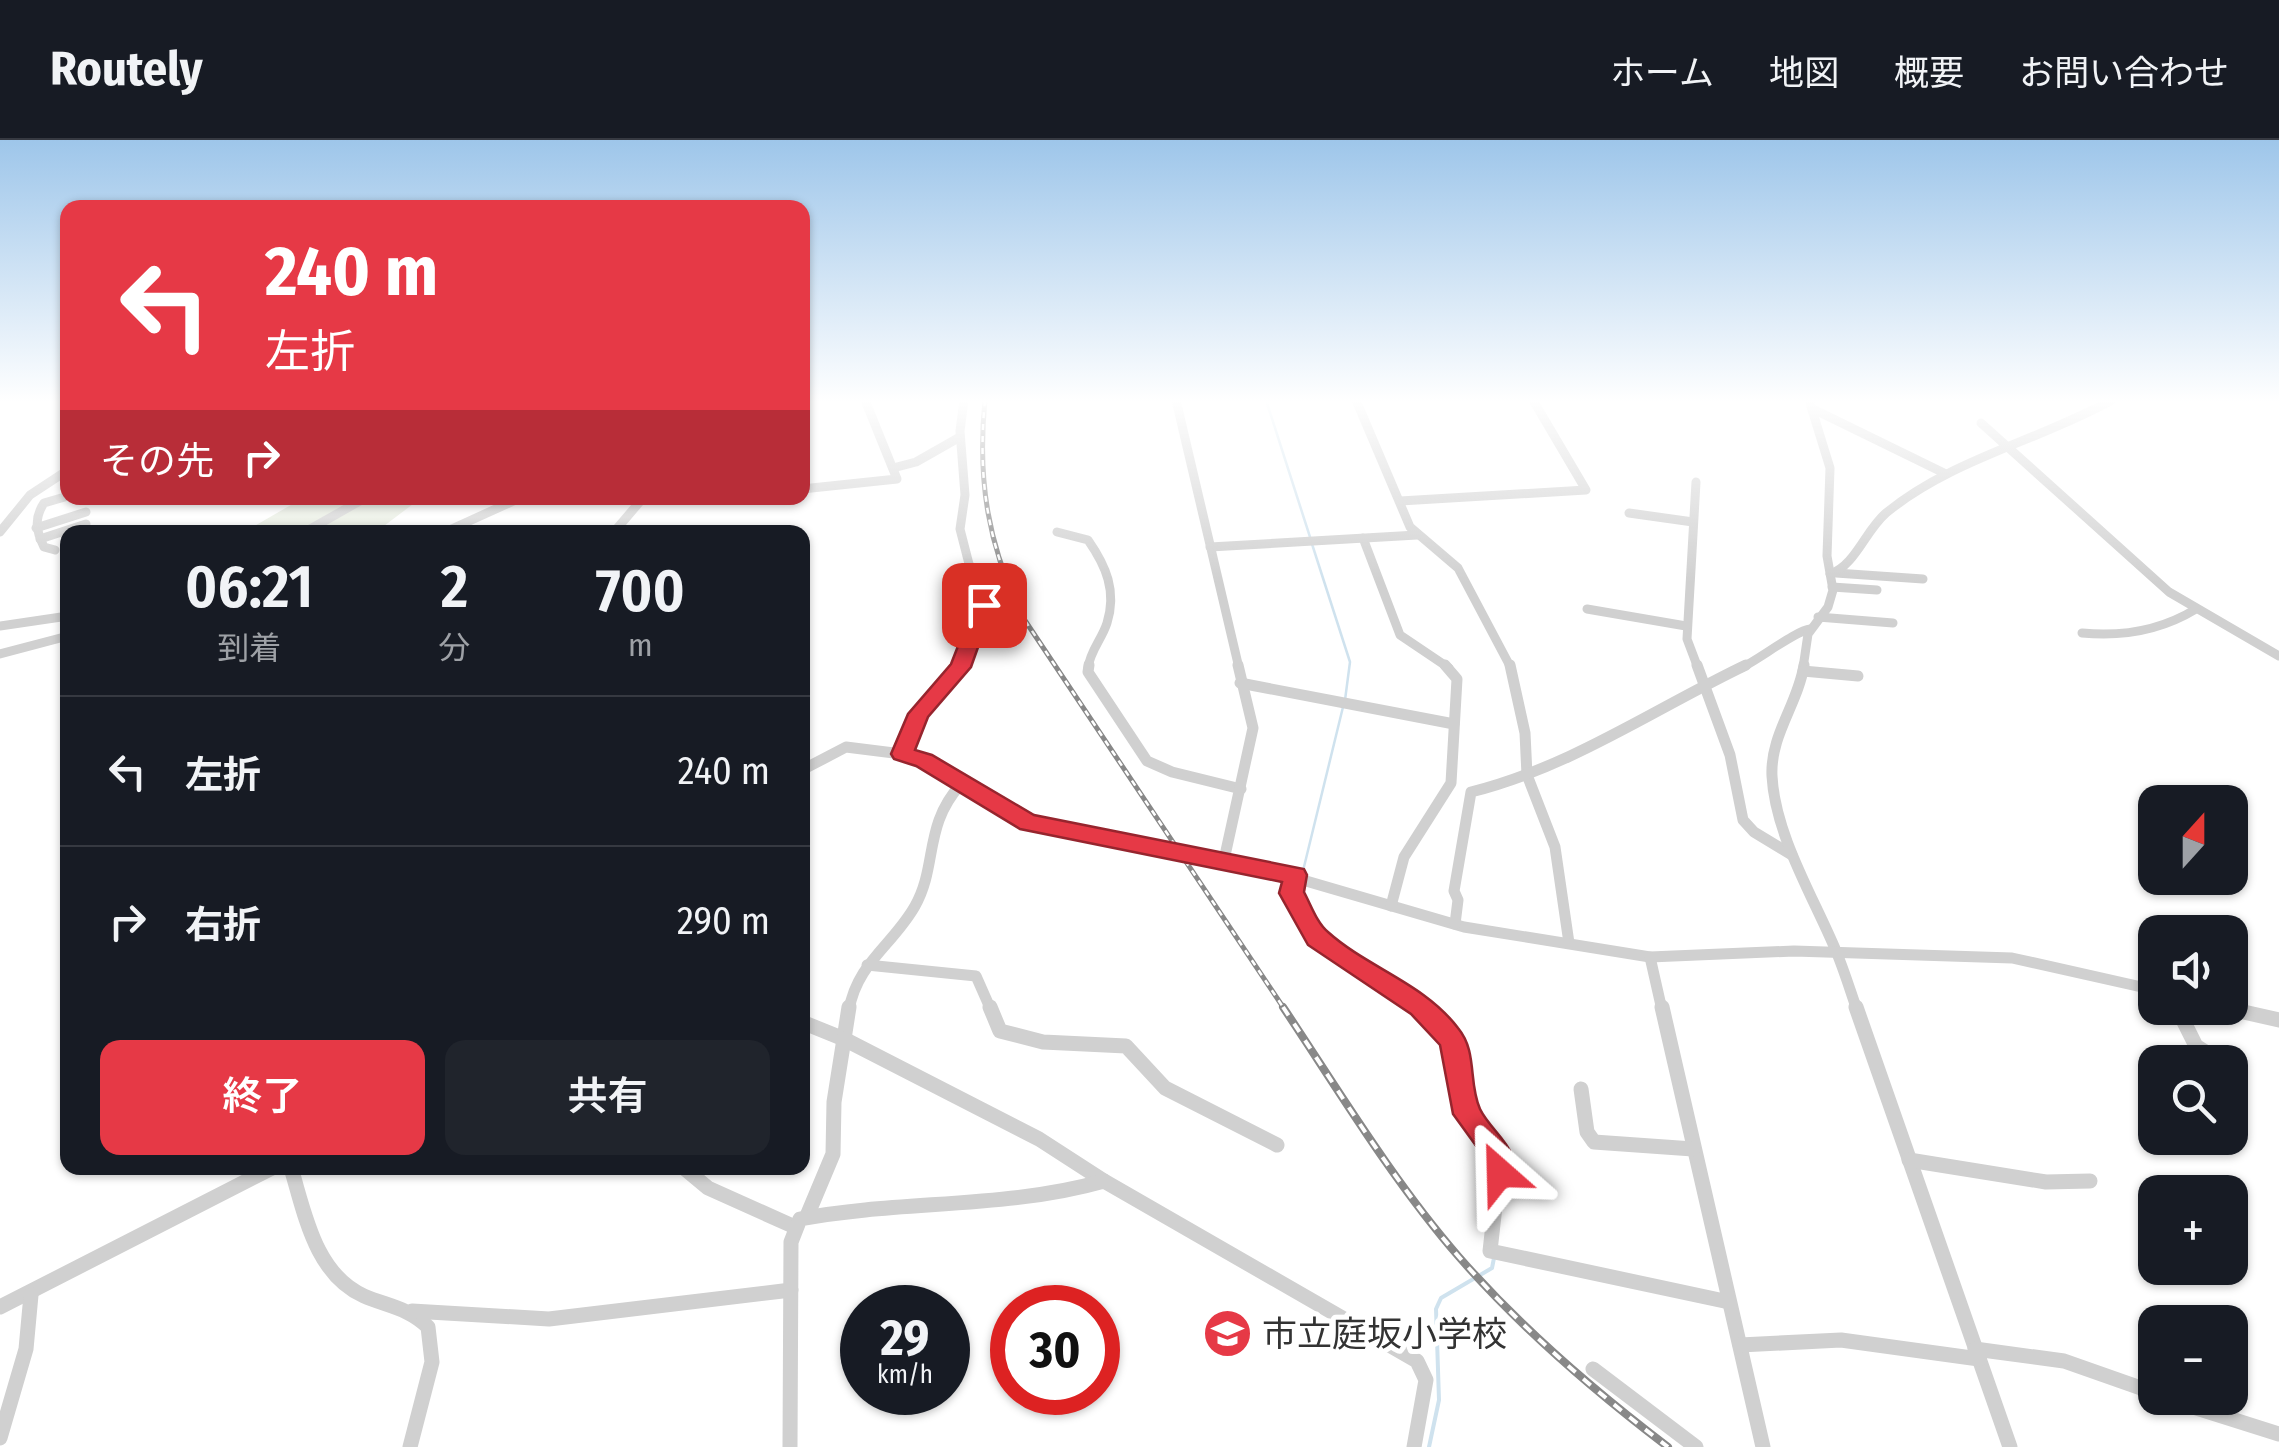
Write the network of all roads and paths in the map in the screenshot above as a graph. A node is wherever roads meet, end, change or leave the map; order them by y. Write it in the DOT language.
graph roads {
  1 [pos="891,461"];
  2 [pos="918,461"];
  3 [pos="962,461"];
  4 [pos="1190,461"];
  5 [pos="1382,461"];
  6 [pos="1569,461"];
  7 [pos="1828,461"];
  8 [pos="1919,461"];
  9 [pos="1977,461"];
  10 [pos="2023,461"];
  11 [pos="894,468"];
  12 [pos="60,474"];
  13 [pos="1946,474"];
  14 [pos="1696,482"];
  15 [pos="810,488"];
  16 [pos="60,496"];
  17 [pos="1400,502"];
  18 [pos="353,505"];
  19 [pos="505,505"];
  20 [pos="636,505"];
  21 [pos="86,512"];
  22 [pos="1630,514"];
  23 [pos="1693,522"];
  24 [pos="86,524"];
  25 [pos="83,525"];
  26 [pos="318,525"];
  27 [pos="460,525"];
  28 [pos="620,525"];
  29 [pos="36,528"];
  30 [pos="0,532"];
  31 [pos="1057,532"];
  32 [pos="60,533"];
  33 [pos="1417,535"];
  34 [pos="1363,538"];
  35 [pos="40,540"];
  36 [pos="1210,547"];
  37 [pos="55,550"];
  38 [pos="1832,573"];
  39 [pos="1924,580"];
  40 [pos="1832,587"];
  41 [pos="1877,590"];
  42 [pos="1586,609"];
  43 [pos="2196,609"];
  44 [pos="60,617"];
  45 [pos="1814,623"];
  46 [pos="1893,623"];
  47 [pos="0,626"];
  48 [pos="1686,626"];
  49 [pos="2082,633"];
  50 [pos="60,638"];
  51 [pos="0,654"];
  52 [pos="2279,656"];
  53 [pos="1803,671"];
  54 [pos="1858,676"];
  55 [pos="1240,683"];
  56 [pos="1706,684"];
  57 [pos="1454,724"];
  58 [pos="902,754"];
  59 [pos="810,766"];
  60 [pos="1528,776"];
  61 [pos="961,784"];
  62 [pos="1451,785"];
  63 [pos="1241,789"];
  64 [pos="1470,795"];
  65 [pos="1792,855"];
  66 [pos="1224,860"];
  67 [pos="1295,875"];
  68 [pos="1391,906"];
  69 [pos="1455,924"];
  70 [pos="1570,943"];
  71 [pos="1837,952"];
  72 [pos="1650,957"];
  73 [pos="867,964"];
  74 [pos="2138,986"];
  75 [pos="2248,1013"];
  76 [pos="2279,1020"];
  77 [pos="810,1025"];
  78 [pos="844,1039"];
  79 [pos="1581,1090"];
  80 [pos="1276,1146"];
  81 [pos="1693,1149"];
  82 [pos="1909,1160"];
  83 [pos="259,1175"];
  84 [pos="293,1175"];
  85 [pos="692,1175"];
  86 [pos="1104,1181"];
  87 [pos="2090,1181"];
  88 [pos="801,1221"];
  89 [pos="791,1290"];
  90 [pos="31,1294"];
  91 [pos="1729,1302"];
  92 [pos="0,1308"];
  93 [pos="412,1311"];
  94 [pos="1740,1345"];
  95 [pos="1977,1354"];
  96 [pos="1594,1369"];
  97 [pos="2138,1387"];
  98 [pos="2218,1415"];
  99 [pos="2279,1434"];
  100 [pos="0,1436"];
  101 [pos="410,1447"];
  102 [pos="790,1447"];
  103 [pos="1414,1447"];
  104 [pos="1696,1447"];
  105 [pos="1763,1447"];
  106 [pos="2010,1447"];
  1 -- 11 [label="street"];
  2 -- 11 [label="street"];
  3 -- 58 [label="street"];
  4 -- 36 [label="street"];
  5 -- 17 [label="street"];
  6 -- 17 [label="street"];
  7 -- 38 [label="street"];
  8 -- 13 [label="street"];
  9 -- 13 [label="street"];
  10 -- 43 [label="street"];
  11 -- 15 [label="street"];
  12 -- 30 [label="street"];
  13 -- 38 [label="street"];
  14 -- 23 [label="street"];
  16 -- 29 [label="street"];
  17 -- 33 [label="street"];
  18 -- 26 [label="street"];
  19 -- 27 [label="street"];
  20 -- 28 [label="street"];
  21 -- 29 [label="street"];
  22 -- 23 [label="street"];
  23 -- 48 [label="street"];
  24 -- 25 [label="street"];
  29 -- 35 [label="street"];
  31 -- 63 [label="street"];
  32 -- 35 [label="street"];
  33 -- 34 [label="street"];
  33 -- 60 [label="street"];
  34 -- 36 [label="street"];
  34 -- 57 [label="street"];
  35 -- 37 [label="street"];
  36 -- 55 [label="street"];
  38 -- 39 [label="street"];
  38 -- 40 [label="street"];
  40 -- 41 [label="street"];
  40 -- 45 [label="street"];
  42 -- 48 [label="street"];
  43 -- 49 [label="street"];
  43 -- 52 [label="street"];
  44 -- 47 [label="street"];
  45 -- 46 [label="street"];
  45 -- 53 [label="street"];
  45 -- 56 [label="street"];
  48 -- 56 [label="street"];
  50 -- 51 [label="street"];
  53 -- 54 [label="street"];
  53 -- 65 [label="street"];
  55 -- 57 [label="street"];
  55 -- 63 [label="street"];
  56 -- 60 [label="street"];
  56 -- 65 [label="street"];
  57 -- 62 [label="street"];
  58 -- 59 [label="street"];
  58 -- 61 [label="street"];
  60 -- 64 [label="street"];
  60 -- 70 [label="street"];
  61 -- 66 [label="street"];
  61 -- 73 [label="street"];
  62 -- 64 [label="street"];
  62 -- 68 [label="street"];
  63 -- 66 [label="street"];
  64 -- 69 [label="street"];
  65 -- 71 [label="street"];
  66 -- 67 [label="street"];
  67 -- 68 [label="street"];
  67 -- 91 [label="street"];
  68 -- 69 [label="street"];
  69 -- 70 [label="street"];
  70 -- 72 [label="street"];
  71 -- 72 [label="street"];
  71 -- 74 [label="street"];
  71 -- 82 [label="street"];
  72 -- 81 [label="street"];
  73 -- 78 [label="street"];
  73 -- 80 [label="street"];
  75 -- 76 [label="street"];
  77 -- 78 [label="street"];
  78 -- 86 [label="street"];
  78 -- 88 [label="street"];
  79 -- 81 [label="street"];
  81 -- 91 [label="street"];
  82 -- 87 [label="street"];
  82 -- 95 [label="street"];
  83 -- 90 [label="street"];
  84 -- 93 [label="street"];
  85 -- 88 [label="street"];
  86 -- 88 [label="street"];
  86 -- 103 [label="street"];
  88 -- 89 [label="street"];
  89 -- 93 [label="street"];
  89 -- 102 [label="street"];
  90 -- 92 [label="street"];
  90 -- 100 [label="street"];
  91 -- 94 [label="street"];
  93 -- 101 [label="street"];
  94 -- 95 [label="street"];
  94 -- 105 [label="street"];
  95 -- 97 [label="street"];
  95 -- 106 [label="street"];
  96 -- 104 [label="street"];
  98 -- 99 [label="street"];
}
